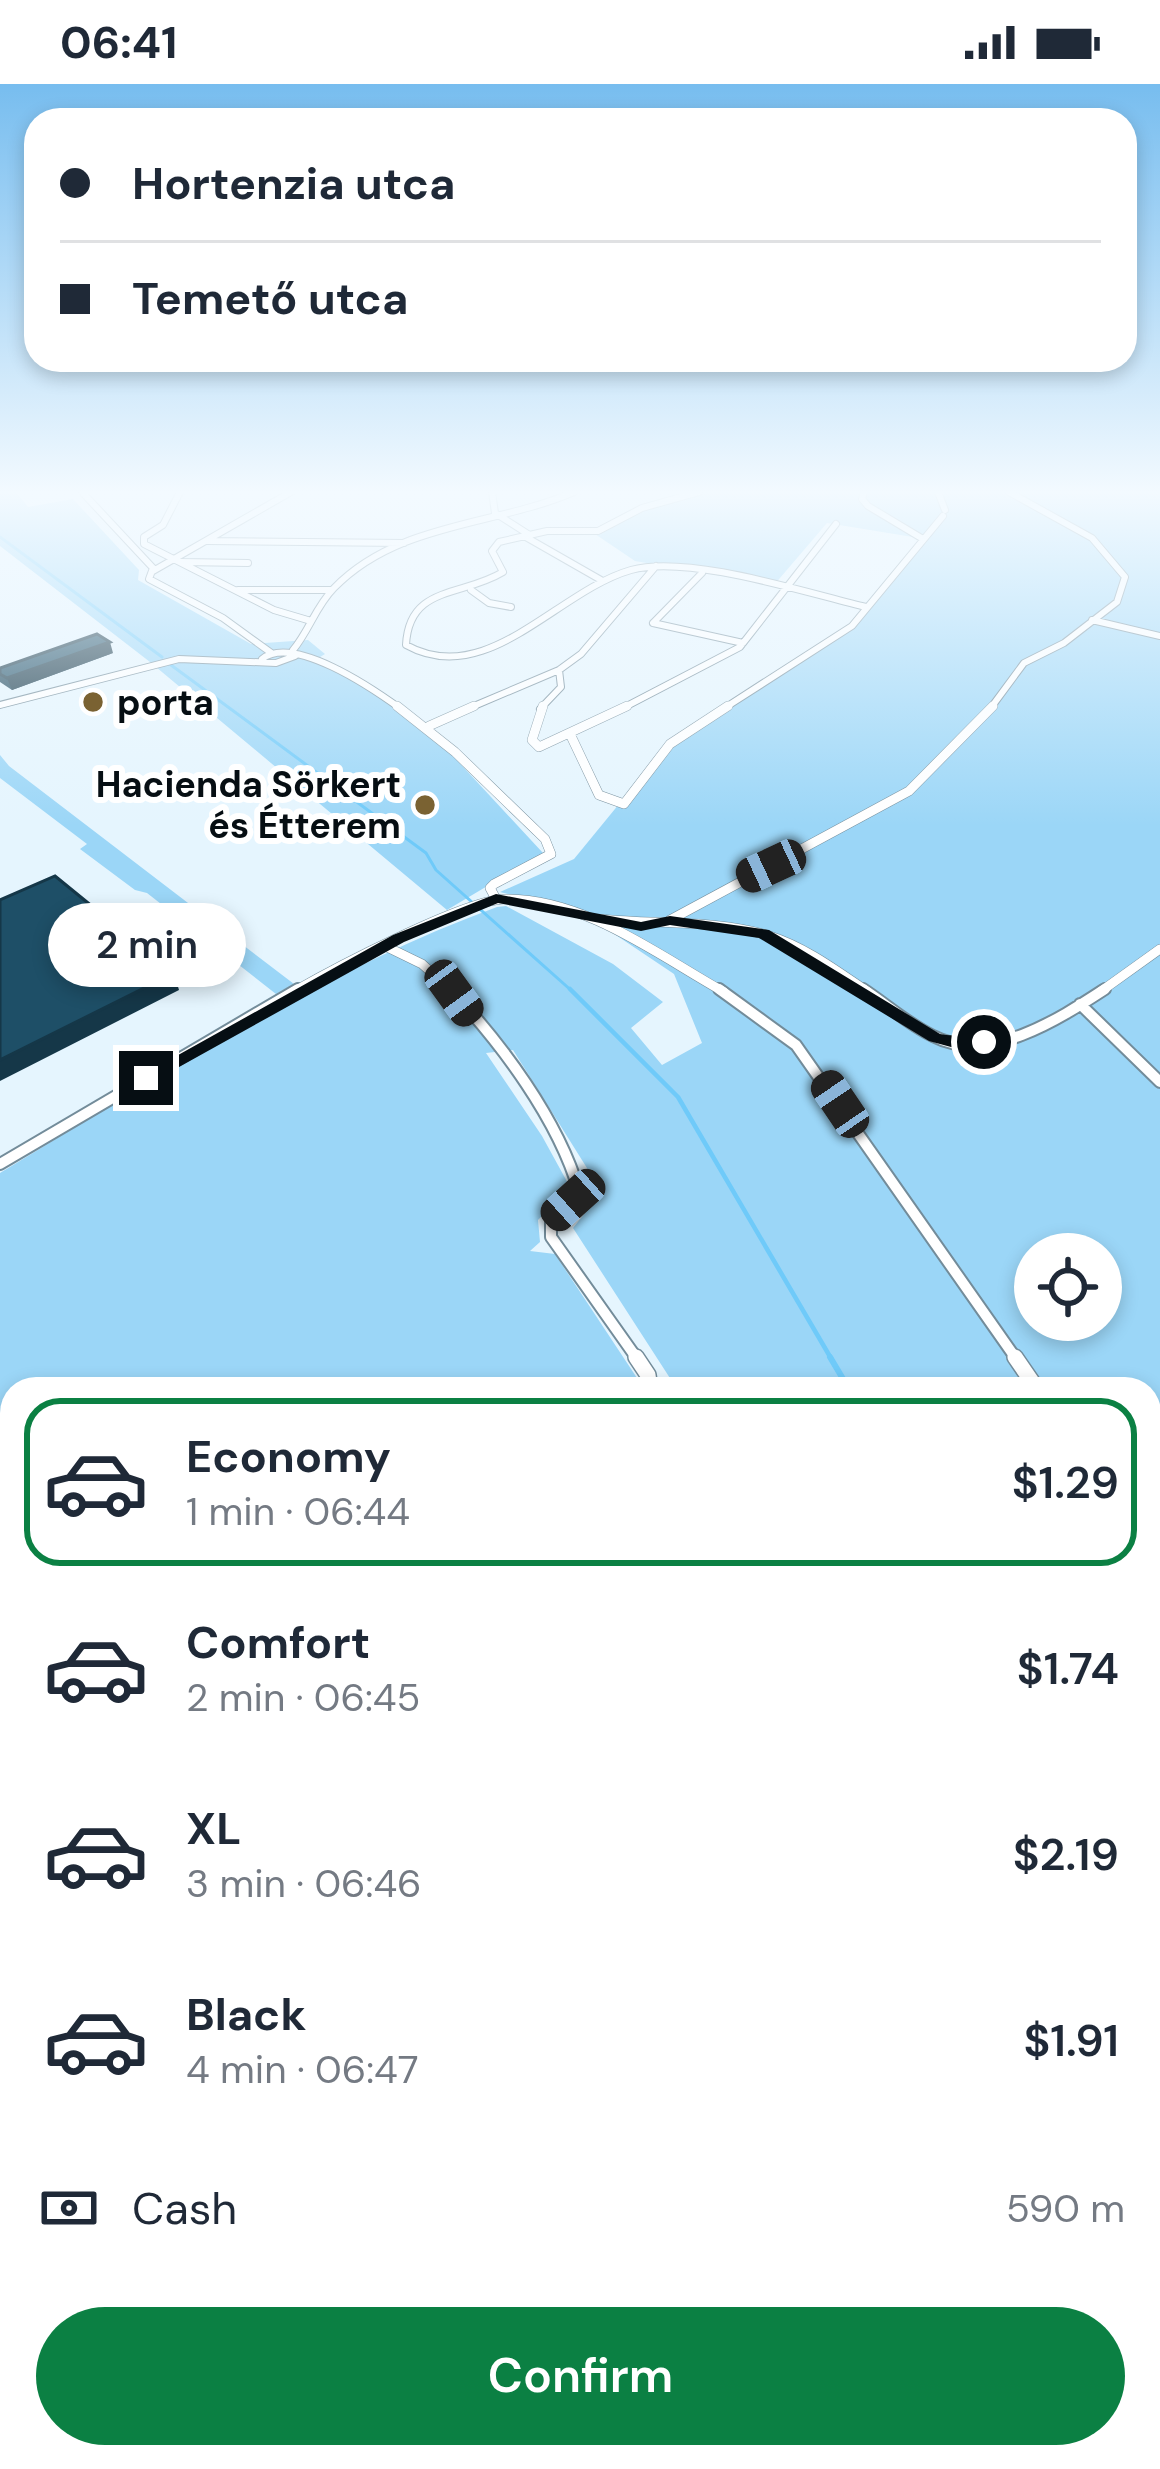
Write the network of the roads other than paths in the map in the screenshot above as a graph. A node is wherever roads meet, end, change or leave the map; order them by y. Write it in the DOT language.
graph roads {
  1 [pos="195,603"];
  2 [pos="265,603"];
  3 [pos="323,603"];
  4 [pos="418,603"];
  5 [pos="491,603"];
  6 [pos="566,603"];
  7 [pos="624,603"];
  8 [pos="672,603"];
  9 [pos="774,603"];
  10 [pos="848,603"];
  11 [pos="869,603"];
  12 [pos="1116,603"];
  13 [pos="512,607"];
  14 [pos="866,607"];
  15 [pos="1092,620"];
  16 [pos="311,621"];
  17 [pos="1160,636"];
  18 [pos="306,637"];
  19 [pos="743,643"];
  20 [pos="282,649"];
  21 [pos="270,652"];
  22 [pos="294,653"];
  23 [pos="262,659"];
  24 [pos="559,670"];
  25 [pos="0,705"];
  26 [pos="429,727"];
  27 [pos="571,736"];
  28 [pos="491,902"];
  29 [pos="593,917"];
  30 [pos="670,920"];
  31 [pos="641,926"];
  32 [pos="627,939"];
  33 [pos="385,946"];
  34 [pos="1160,949"];
  35 [pos="1080,1004"];
  36 [pos="1160,1082"];
  37 [pos="0,1164"];
  38 [pos="645,1377"];
  39 [pos="1029,1377"];
  1 -- 21 [label="street"];
  2 -- 16 [label="street"];
  3 -- 16 [label="street"];
  4 -- 6 [label="street"];
  5 -- 13 [label="street"];
  7 -- 24 [label="street"];
  8 -- 19 [label="street"];
  9 -- 19 [label="street"];
  10 -- 14 [label="street"];
  11 -- 14 [label="street"];
  12 -- 15 [label="street"];
  14 -- 27 [label="street"];
  15 -- 17 [label="street"];
  15 -- 30 [label="street"];
  16 -- 18 [label="street"];
  18 -- 20 [label="street"];
  18 -- 22 [label="street"];
  19 -- 27 [label="street"];
  20 -- 21 [label="street"];
  20 -- 22 [label="street"];
  21 -- 23 [label="street"];
  22 -- 23 [label="street"];
  22 -- 26 [label="street"];
  23 -- 25 [label="street"];
  24 -- 26 [label="street"];
  24 -- 27 [label="street"];
  26 -- 28 [label="street"];
  28 -- 29 [label="street"];
  28 -- 33 [label="street"];
  29 -- 31 [label="street"];
  29 -- 32 [label="street"];
  30 -- 31 [label="street"];
  30 -- 35 [label="street"];
  31 -- 32 [label="street"];
  32 -- 39 [label="street"];
  33 -- 37 [label="street"];
  33 -- 38 [label="street"];
  34 -- 35 [label="street"];
  35 -- 36 [label="street"];
}
